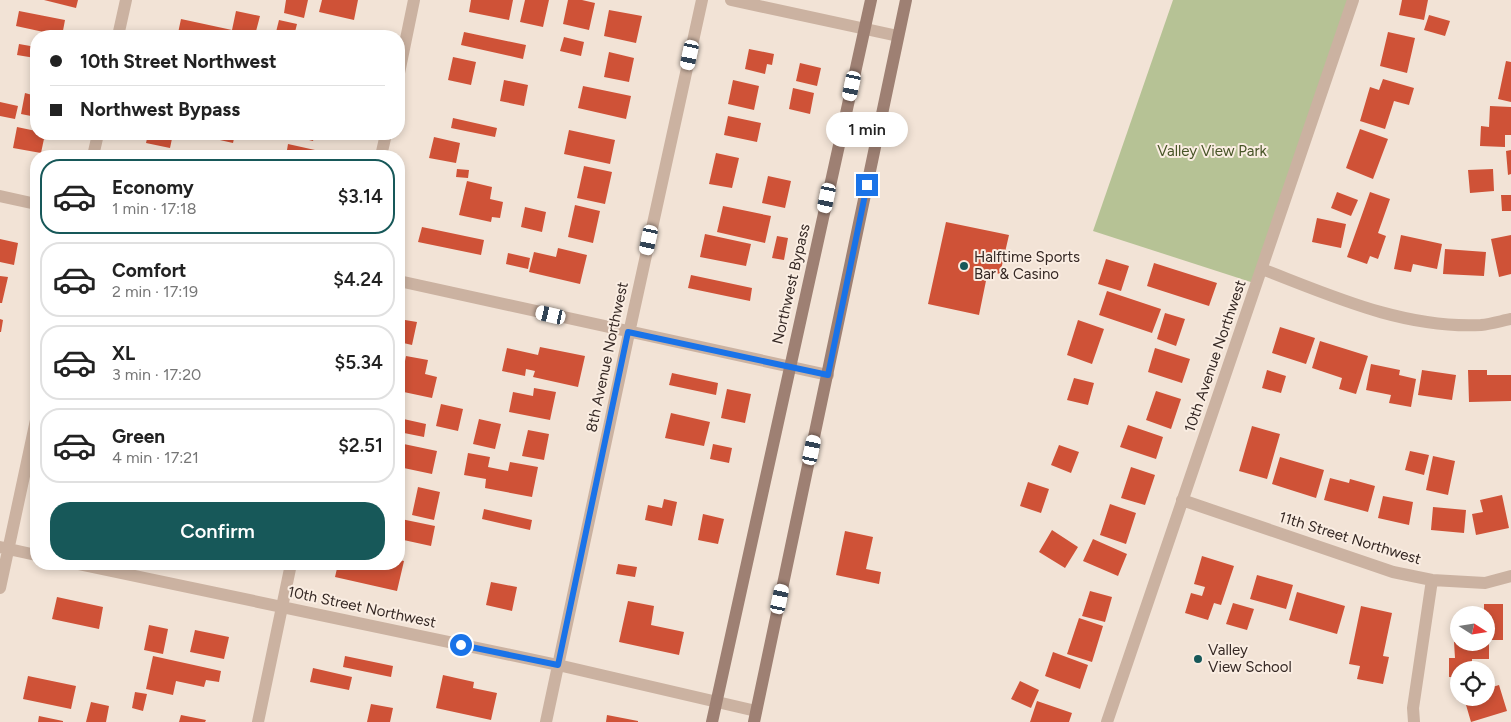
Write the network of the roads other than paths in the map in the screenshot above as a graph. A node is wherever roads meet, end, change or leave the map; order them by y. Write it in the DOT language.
graph roads {
  1 [pos="126,0"];
  2 [pos="414,0"];
  3 [pos="702,0"];
  4 [pos="731,0"];
  5 [pos="871,0"];
  6 [pos="906,0"];
  7 [pos="1353,0"];
  8 [pos="865,29"];
  9 [pos="119,30"];
  10 [pos="898,36"];
  11 [pos="405,44"];
  12 [pos="0,196"];
  13 [pos="30,203"];
  14 [pos="1262,270"];
  15 [pos="405,282"];
  16 [pos="1511,320"];
  17 [pos="628,332"];
  18 [pos="789,367"];
  19 [pos="828,375"];
  20 [pos="30,444"];
  21 [pos="1182,500"];
  22 [pos="4,548"];
  23 [pos="30,554"];
  24 [pos="106,570"];
  25 [pos="291,570"];
  26 [pos="1511,576"];
  27 [pos="1432,580"];
  28 [pos="0,588"];
  29 [pos="282,607"];
  30 [pos="558,665"];
  31 [pos="716,701"];
  32 [pos="755,716"];
  33 [pos="258,722"];
  34 [pos="546,722"];
  35 [pos="712,722"];
  36 [pos="1107,722"];
  37 [pos="1414,722"];
  1 -- 9 [label="street"];
  2 -- 11 [label="street"];
  3 -- 17 [label="street, 8th Avenue Northwest"];
  4 -- 8 [label="street"];
  5 -- 8 [label="main road, Northwest Bypass"];
  6 -- 10 [label="main road"];
  7 -- 14 [label="street, 10th Avenue Northwest"];
  8 -- 10 [label="street"];
  8 -- 18 [label="main road, Northwest Bypass"];
  10 -- 19 [label="main road"];
  12 -- 13 [label="street"];
  14 -- 16 [label="street"];
  14 -- 21 [label="street, 10th Avenue Northwest"];
  15 -- 17 [label="street"];
  17 -- 18 [label="street"];
  17 -- 30 [label="street, 8th Avenue Northwest"];
  18 -- 19 [label="street"];
  18 -- 31 [label="main road, Northwest Bypass"];
  19 -- 32 [label="main road"];
  20 -- 22 [label="street"];
  21 -- 27 [label="street, 11th Street Northwest"];
  21 -- 36 [label="street, 10th Avenue Northwest"];
  22 -- 23 [label="street"];
  22 -- 28 [label="street"];
  24 -- 29 [label="street, 10th Street Northwest"];
  25 -- 29 [label="street"];
  26 -- 27 [label="street, 11th Street Northwest"];
  27 -- 37 [label="street"];
  29 -- 30 [label="street, 10th Street Northwest"];
  29 -- 33 [label="street"];
  30 -- 31 [label="street, 10th Street Northwest"];
  30 -- 34 [label="street, 8th Avenue Northwest"];
  31 -- 32 [label="street, 10th Street Northwest"];
  31 -- 35 [label="main road, Northwest Bypass"];
}
